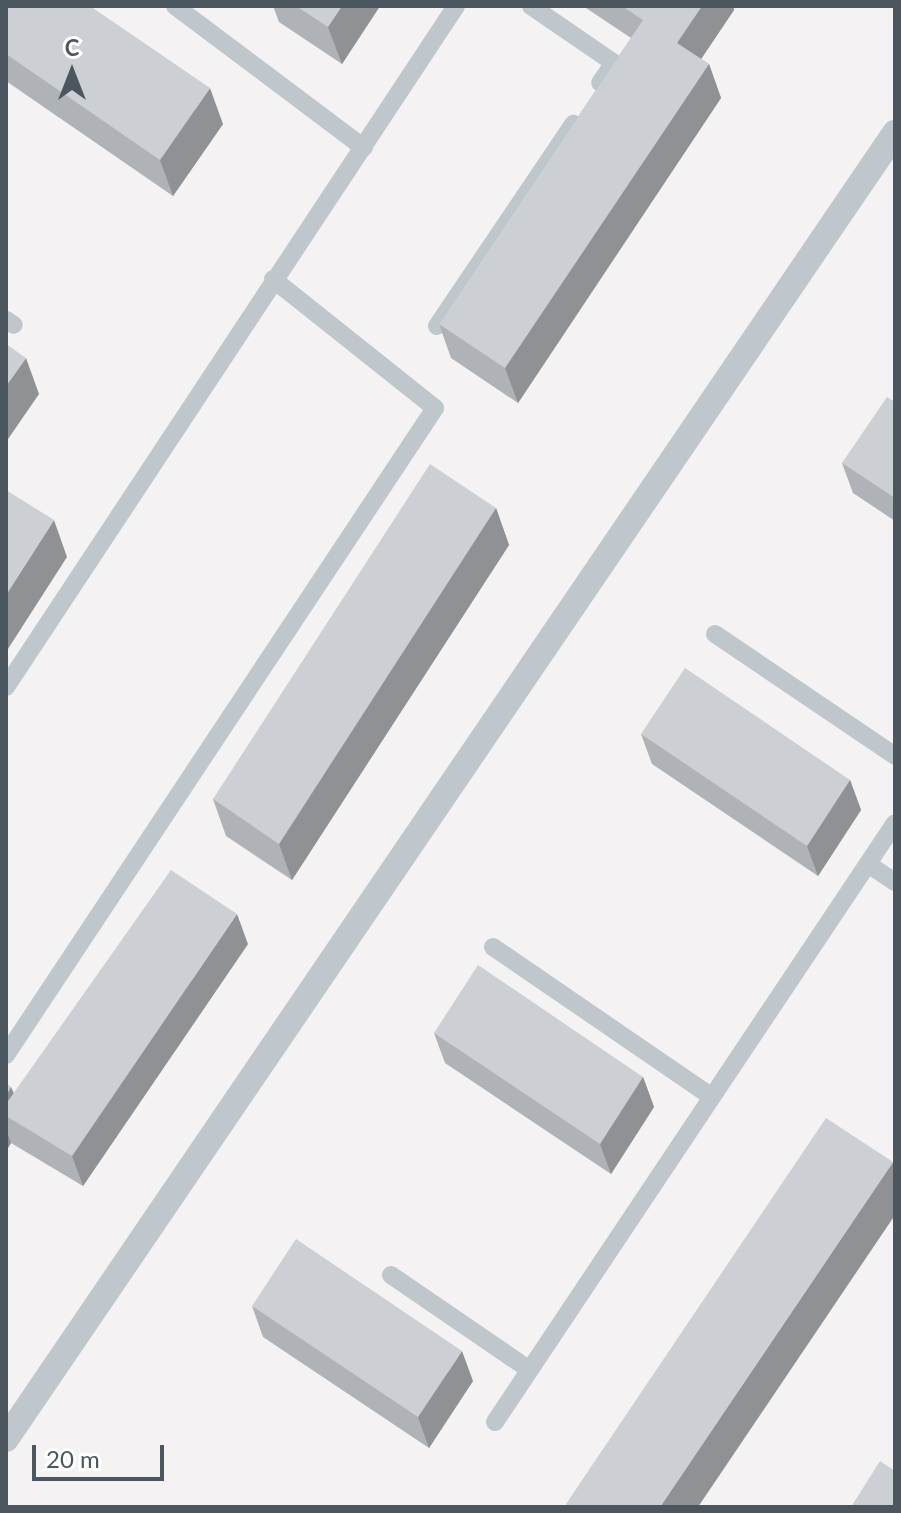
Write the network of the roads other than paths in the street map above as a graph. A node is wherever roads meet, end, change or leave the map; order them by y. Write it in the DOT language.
graph roads {
  1 [pos="175,6"];
  2 [pos="456,6"];
  3 [pos="531,6"];
  4 [pos="895,133"];
  5 [pos="364,148"];
  6 [pos="273,279"];
  7 [pos="437,326"];
  8 [pos="715,634"];
  9 [pos="6,687"];
  10 [pos="895,756"];
  11 [pos="895,823"];
  12 [pos="868,864"];
  13 [pos="895,882"];
  14 [pos="493,947"];
  15 [pos="6,1055"];
  16 [pos="712,1097"];
  17 [pos="391,1275"];
  18 [pos="530,1370"];
  19 [pos="495,1422"];
  20 [pos="6,1439"];
  1 -- 5 [label="lane"];
  2 -- 5 [label="lane"];
  3 -- 7 [label="lane"];
  4 -- 20 [label="street"];
  5 -- 6 [label="lane"];
  6 -- 9 [label="lane"];
  6 -- 15 [label="lane"];
  8 -- 10 [label="lane"];
  11 -- 12 [label="lane"];
  12 -- 13 [label="lane"];
  12 -- 16 [label="lane"];
  14 -- 16 [label="lane"];
  16 -- 18 [label="lane"];
  17 -- 18 [label="lane"];
  18 -- 19 [label="lane"];
}
